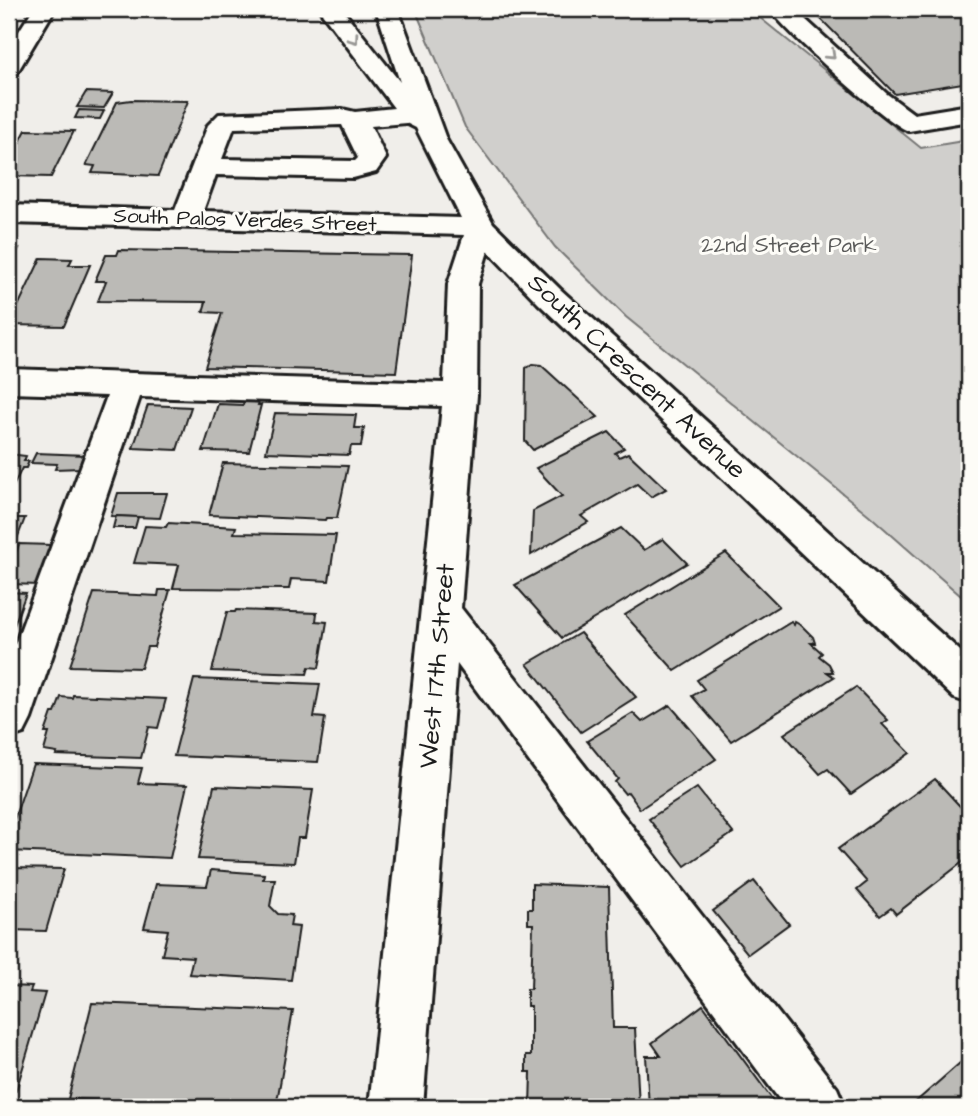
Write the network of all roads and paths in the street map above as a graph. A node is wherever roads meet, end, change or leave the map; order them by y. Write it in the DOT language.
graph roads {
  1 [pos="44,9"];
  2 [pos="330,9"];
  3 [pos="387,9"];
  4 [pos="781,9"];
  5 [pos="9,66"];
  6 [pos="969,113"];
  7 [pos="355,120"];
  8 [pos="423,123"];
  9 [pos="206,167"];
  10 [pos="9,214"];
  11 [pos="186,219"];
  12 [pos="481,227"];
  13 [pos="9,381"];
  14 [pos="128,384"];
  15 [pos="460,395"];
  16 [pos="442,614"];
  17 [pos="969,685"];
  18 [pos="9,719"];
  19 [pos="396,1107"];
  20 [pos="818,1107"];
  1 -- 5 [label="street"];
  2 -- 8 [label="street, one-way"];
  3 -- 8 [label="street, South Crescent Avenue"];
  4 -- 6 [label="street, one-way"];
  7 -- 8 [label="street"];
  7 -- 9 [label="street"];
  7 -- 9 [label="street"];
  8 -- 12 [label="street, South Crescent Avenue"];
  9 -- 11 [label="street"];
  10 -- 11 [label="street, South Palos Verdes Street"];
  11 -- 12 [label="street, South Palos Verdes Street"];
  12 -- 15 [label="street, West 17th Street"];
  12 -- 17 [label="street, South Crescent Avenue"];
  13 -- 14 [label="street"];
  14 -- 15 [label="street"];
  14 -- 18 [label="street"];
  15 -- 16 [label="street, West 17th Street"];
  16 -- 19 [label="street, West 17th Street"];
  16 -- 20 [label="street"];
}
